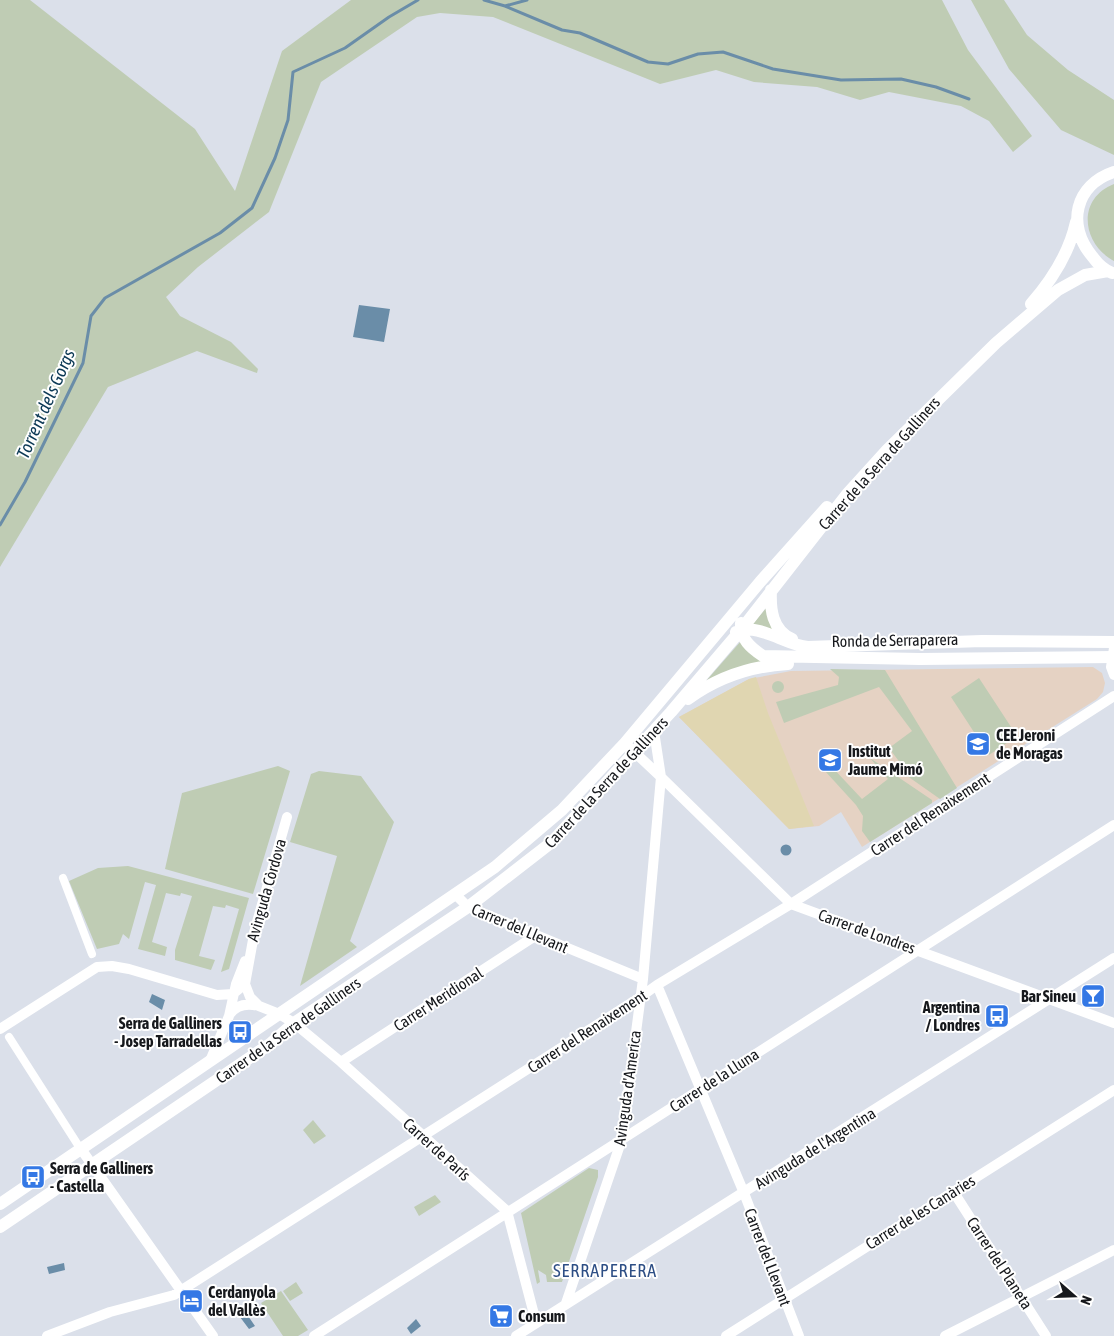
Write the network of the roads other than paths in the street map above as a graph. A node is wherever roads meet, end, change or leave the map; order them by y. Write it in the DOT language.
graph roads {
  1 [pos="1114,172"];
  2 [pos="1076,222"];
  3 [pos="1111,273"];
  4 [pos="754,589"];
  5 [pos="771,590"];
  6 [pos="741,630"];
  7 [pos="1054,642"];
  8 [pos="1113,650"];
  9 [pos="920,659"];
  10 [pos="1114,675"];
  11 [pos="677,680"];
  12 [pos="1114,696"];
  13 [pos="671,712"];
  14 [pos="654,731"];
  15 [pos="625,743"];
  16 [pos="634,754"];
  17 [pos="661,777"];
  18 [pos="287,816"];
  19 [pos="1114,825"];
  20 [pos="63,878"];
  21 [pos="456,895"];
  22 [pos="791,904"];
  23 [pos="468,907"];
  24 [pos="255,929"];
  25 [pos="535,936"];
  26 [pos="917,949"];
  27 [pos="92,954"];
  28 [pos="1114,958"];
  29 [pos="642,979"];
  30 [pos="245,984"];
  31 [pos="657,985"];
  32 [pos="233,994"];
  33 [pos="217,995"];
  34 [pos="639,998"];
  35 [pos="1050,999"];
  36 [pos="260,1006"];
  37 [pos="279,1014"];
  38 [pos="229,1016"];
  39 [pos="294,1023"];
  40 [pos="1114,1023"];
  41 [pos="0,1029"];
  42 [pos="9,1037"];
  43 [pos="210,1062"];
  44 [pos="342,1062"];
  45 [pos="700,1088"];
  46 [pos="1114,1090"];
  47 [pos="424,1136"];
  48 [pos="622,1139"];
  49 [pos="80,1147"];
  50 [pos="94,1165"];
  51 [pos="953,1191"];
  52 [pos="744,1194"];
  53 [pos="0,1204"];
  54 [pos="507,1211"];
  55 [pos="0,1227"];
  56 [pos="1114,1250"];
  57 [pos="182,1290"];
  58 [pos="1023,1297"];
  59 [pos="784,1299"];
  60 [pos="566,1303"];
  61 [pos="536,1322"];
  62 [pos="48,1336"];
  63 [pos="212,1336"];
  64 [pos="314,1336"];
  65 [pos="516,1336"];
  66 [pos="726,1336"];
  67 [pos="799,1336"];
  68 [pos="945,1336"];
  69 [pos="1046,1336"];
  1 -- 2 [label="street, Carrer de la Serra de Galliners"];
  2 -- 3 [label="street"];
  2 -- 4 [label="street, Carrer de la Serra de Galliners"];
  3 -- 5 [label="street, Carrer de la Serra de Galliners"];
  4 -- 6 [label="street"];
  4 -- 11 [label="street, Carrer de la Serra de Galliners"];
  5 -- 6 [label="street, Carrer de la Serra de Galliners"];
  5 -- 7 [label="street, Ronda de Serraparera"];
  6 -- 7 [label="street, Ronda de Serraparera"];
  6 -- 9 [label="street, Ronda de Serraparera"];
  6 -- 11 [label="street"];
  6 -- 13 [label="street, Carrer de la Serra de Galliners"];
  7 -- 8 [label="street, Ronda de Serraparera"];
  8 -- 9 [label="street, Ronda de Serraparera"];
  8 -- 10 [label="street"];
  9 -- 13 [label="street, Ronda de Serraparera"];
  11 -- 15 [label="street, Carrer de la Serra de Galliners"];
  12 -- 22 [label="street, Carrer del Renaixement"];
  13 -- 14 [label="street, Carrer de la Serra de Galliners"];
  14 -- 16 [label="street, Carrer de la Serra de Galliners"];
  14 -- 17 [label="street"];
  15 -- 16 [label="street, Carrer de Londres"];
  15 -- 21 [label="street, Carrer de la Serra de Galliners"];
  16 -- 17 [label="street, Carrer de Londres"];
  16 -- 23 [label="street, Carrer de la Serra de Galliners"];
  17 -- 22 [label="street, Carrer de Londres"];
  17 -- 29 [label="street, Avinguda d'America"];
  18 -- 24 [label="street, Avinguda Còrdova"];
  19 -- 26 [label="street, Carrer de la Lluna"];
  20 -- 27 [label="street"];
  21 -- 23 [label="street, Carrer del Llevant"];
  21 -- 37 [label="street, Carrer de la Serra de Galliners"];
  22 -- 26 [label="street, Carrer de Londres"];
  22 -- 31 [label="street, Carrer del Renaixement"];
  23 -- 25 [label="street, Carrer del Llevant"];
  23 -- 39 [label="street, Carrer de la Serra de Galliners"];
  24 -- 30 [label="street"];
  24 -- 32 [label="street, Avinguda Còrdova"];
  25 -- 29 [label="street, Carrer del Llevant"];
  25 -- 44 [label="street, Carrer Meridional"];
  26 -- 35 [label="street, Carrer de Londres"];
  26 -- 45 [label="street, Carrer de la Lluna"];
  28 -- 35 [label="street, Avinguda de l'Argentina"];
  29 -- 34 [label="street, Avinguda d'America"];
  30 -- 32 [label="street"];
  30 -- 36 [label="street"];
  31 -- 34 [label="street, Carrer del Renaixement"];
  31 -- 45 [label="street, Carrer del Llevant"];
  32 -- 33 [label="street"];
  32 -- 38 [label="street, Avinguda Còrdova"];
  33 -- 38 [label="street"];
  33 -- 41 [label="street"];
  34 -- 47 [label="street, Carrer del Renaixement"];
  34 -- 48 [label="street, Avinguda d'America"];
  35 -- 40 [label="street, Carrer de Londres"];
  35 -- 52 [label="street, Avinguda de l'Argentina"];
  36 -- 37 [label="street, Carrer de París"];
  36 -- 38 [label="street"];
  37 -- 39 [label="street, Carrer de París"];
  37 -- 43 [label="street, Carrer de la Serra de Galliners"];
  38 -- 43 [label="street, Avinguda Còrdova"];
  39 -- 44 [label="street, Carrer de París"];
  39 -- 50 [label="street, Carrer de la Serra de Galliners"];
  42 -- 49 [label="street"];
  43 -- 49 [label="street, Carrer de la Serra de Galliners"];
  44 -- 47 [label="street, Carrer de París"];
  45 -- 48 [label="street, Carrer de la Lluna"];
  45 -- 52 [label="street, Carrer del Llevant"];
  46 -- 51 [label="street, Carrer de les Canàries"];
  47 -- 54 [label="street, Carrer de París"];
  47 -- 57 [label="street, Carrer del Renaixement"];
  48 -- 54 [label="street, Carrer de la Lluna"];
  48 -- 60 [label="street, Avinguda d'America"];
  49 -- 50 [label="street"];
  49 -- 53 [label="street, Carrer de la Serra de Galliners"];
  50 -- 55 [label="street, Carrer de la Serra de Galliners"];
  50 -- 57 [label="street"];
  51 -- 58 [label="street, Carrer del Planeta"];
  51 -- 59 [label="street, Carrer de les Canàries"];
  52 -- 59 [label="street, Carrer del Llevant"];
  52 -- 60 [label="street, Avinguda de l'Argentina"];
  54 -- 61 [label="street"];
  54 -- 64 [label="street, Carrer de la Lluna"];
  56 -- 58 [label="street"];
  57 -- 62 [label="street, Carrer del Renaixement"];
  57 -- 63 [label="street"];
  58 -- 68 [label="street"];
  58 -- 69 [label="street, Carrer del Planeta"];
  59 -- 66 [label="street, Carrer de les Canàries"];
  59 -- 67 [label="street, Carrer del Llevant"];
  60 -- 61 [label="street, Avinguda de l'Argentina"];
  61 -- 65 [label="street, Avinguda de l'Argentina"];
}
